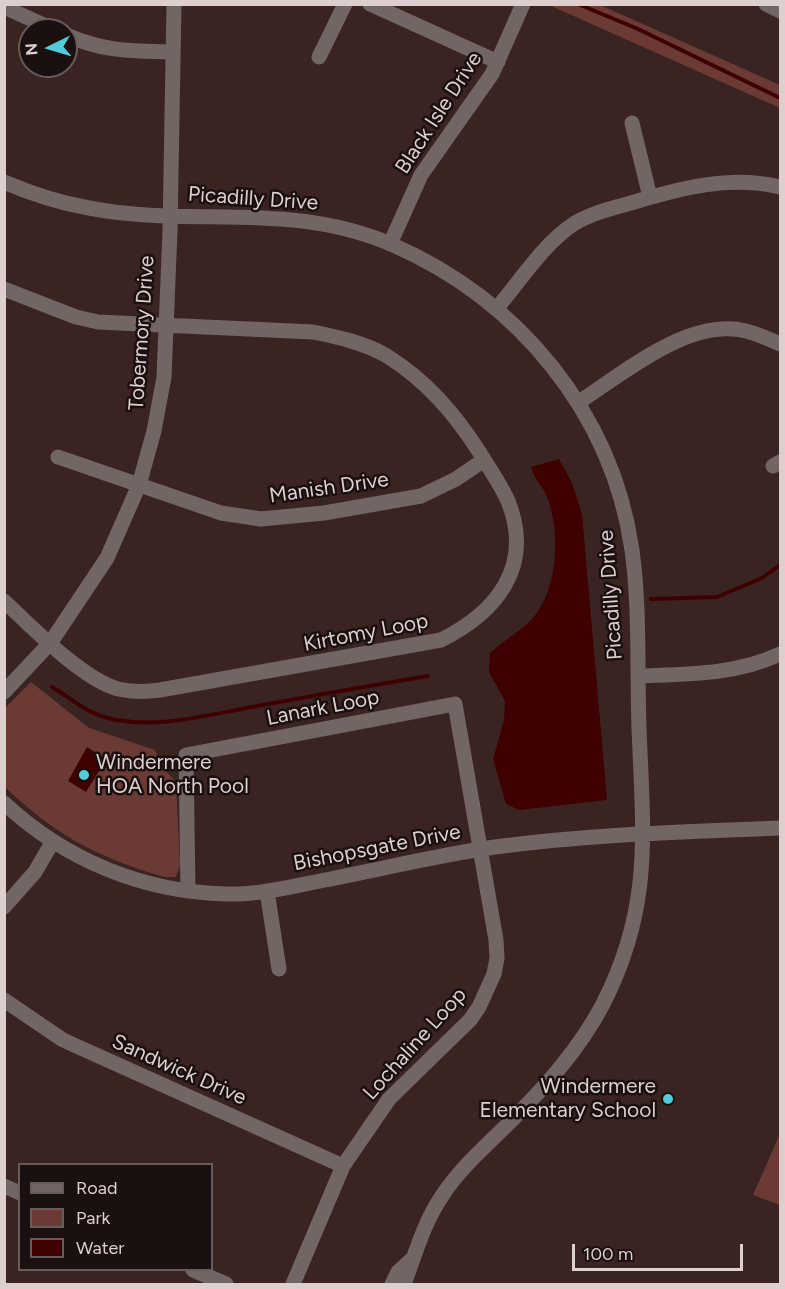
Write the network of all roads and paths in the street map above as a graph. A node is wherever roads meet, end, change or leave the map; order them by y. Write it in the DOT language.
graph roads {
  1 [pos="174,4"];
  2 [pos="345,4"];
  3 [pos="370,4"];
  4 [pos="523,4"];
  5 [pos="766,4"];
  6 [pos="4,7"];
  7 [pos="780,11"];
  8 [pos="28,18"];
  9 [pos="78,40"];
  10 [pos="173,52"];
  11 [pos="319,57"];
  12 [pos="498,62"];
  13 [pos="632,123"];
  14 [pos="4,182"];
  15 [pos="780,187"];
  16 [pos="650,197"];
  17 [pos="171,214"];
  18 [pos="390,244"];
  19 [pos="4,290"];
  20 [pos="498,308"];
  21 [pos="166,326"];
  22 [pos="780,344"];
  23 [pos="579,402"];
  24 [pos="58,457"];
  25 [pos="484,460"];
  26 [pos="139,485"];
  27 [pos="4,600"];
  28 [pos="51,642"];
  29 [pos="780,654"];
  30 [pos="638,676"];
  31 [pos="4,692"];
  32 [pos="4,803"];
  33 [pos="780,828"];
  34 [pos="644,834"];
  35 [pos="53,841"];
  36 [pos="482,849"];
  37 [pos="188,891"];
  38 [pos="267,891"];
  39 [pos="4,906"];
  40 [pos="279,969"];
  41 [pos="4,1000"];
  42 [pos="343,1166"];
  43 [pos="4,1186"];
  44 [pos="18,1192"];
  45 [pos="413,1257"];
  46 [pos="197,1271"];
  47 [pos="226,1284"];
  48 [pos="293,1284"];
  49 [pos="392,1284"];
  50 [pos="404,1284"];
  1 -- 10 [label="street, Tobermory Drive"];
  2 -- 11 [label="street"];
  3 -- 12 [label="street"];
  4 -- 12 [label="street, Black Isle Drive"];
  5 -- 7 [label="street"];
  6 -- 8 [label="street"];
  9 -- 10 [label="street"];
  10 -- 17 [label="street, Tobermory Drive"];
  12 -- 18 [label="street, Black Isle Drive"];
  13 -- 16 [label="street"];
  14 -- 17 [label="street, Picadilly Drive"];
  15 -- 16 [label="street"];
  16 -- 20 [label="street"];
  17 -- 18 [label="street, Picadilly Drive"];
  17 -- 21 [label="street, Tobermory Drive"];
  18 -- 20 [label="street, Picadilly Drive"];
  19 -- 21 [label="street, Kirtomy Loop"];
  20 -- 23 [label="street, Picadilly Drive"];
  21 -- 25 [label="street, Kirtomy Loop"];
  21 -- 26 [label="street, Tobermory Drive"];
  22 -- 23 [label="street"];
  23 -- 30 [label="street, Picadilly Drive"];
  24 -- 26 [label="street, Manish Drive"];
  25 -- 26 [label="street, Manish Drive"];
  25 -- 28 [label="street, Kirtomy Loop"];
  26 -- 28 [label="street, Tobermory Drive"];
  27 -- 28 [label="street, Kirtomy Loop"];
  28 -- 31 [label="street, Tobermory Drive"];
  29 -- 30 [label="street"];
  30 -- 34 [label="street, Picadilly Drive"];
  32 -- 35 [label="street, Bishopsgate Drive"];
  33 -- 34 [label="street, Bishopsgate Drive"];
  34 -- 36 [label="street, Bishopsgate Drive"];
  34 -- 45 [label="street, Picadilly Drive"];
  35 -- 37 [label="street, Bishopsgate Drive"];
  35 -- 39 [label="street"];
  36 -- 37 [label="street, Lanark Loop"];
  36 -- 38 [label="street, Bishopsgate Drive"];
  36 -- 42 [label="street, Lochaline Loop"];
  37 -- 38 [label="street, Bishopsgate Drive"];
  38 -- 40 [label="street"];
  41 -- 42 [label="street, Sandwick Drive"];
  42 -- 48 [label="street, Lochaline Loop"];
  43 -- 44 [label="street"];
  45 -- 49 [label="street, Picadilly Drive"];
  45 -- 50 [label="street, Picadilly Drive"];
  46 -- 47 [label="street"];
}
